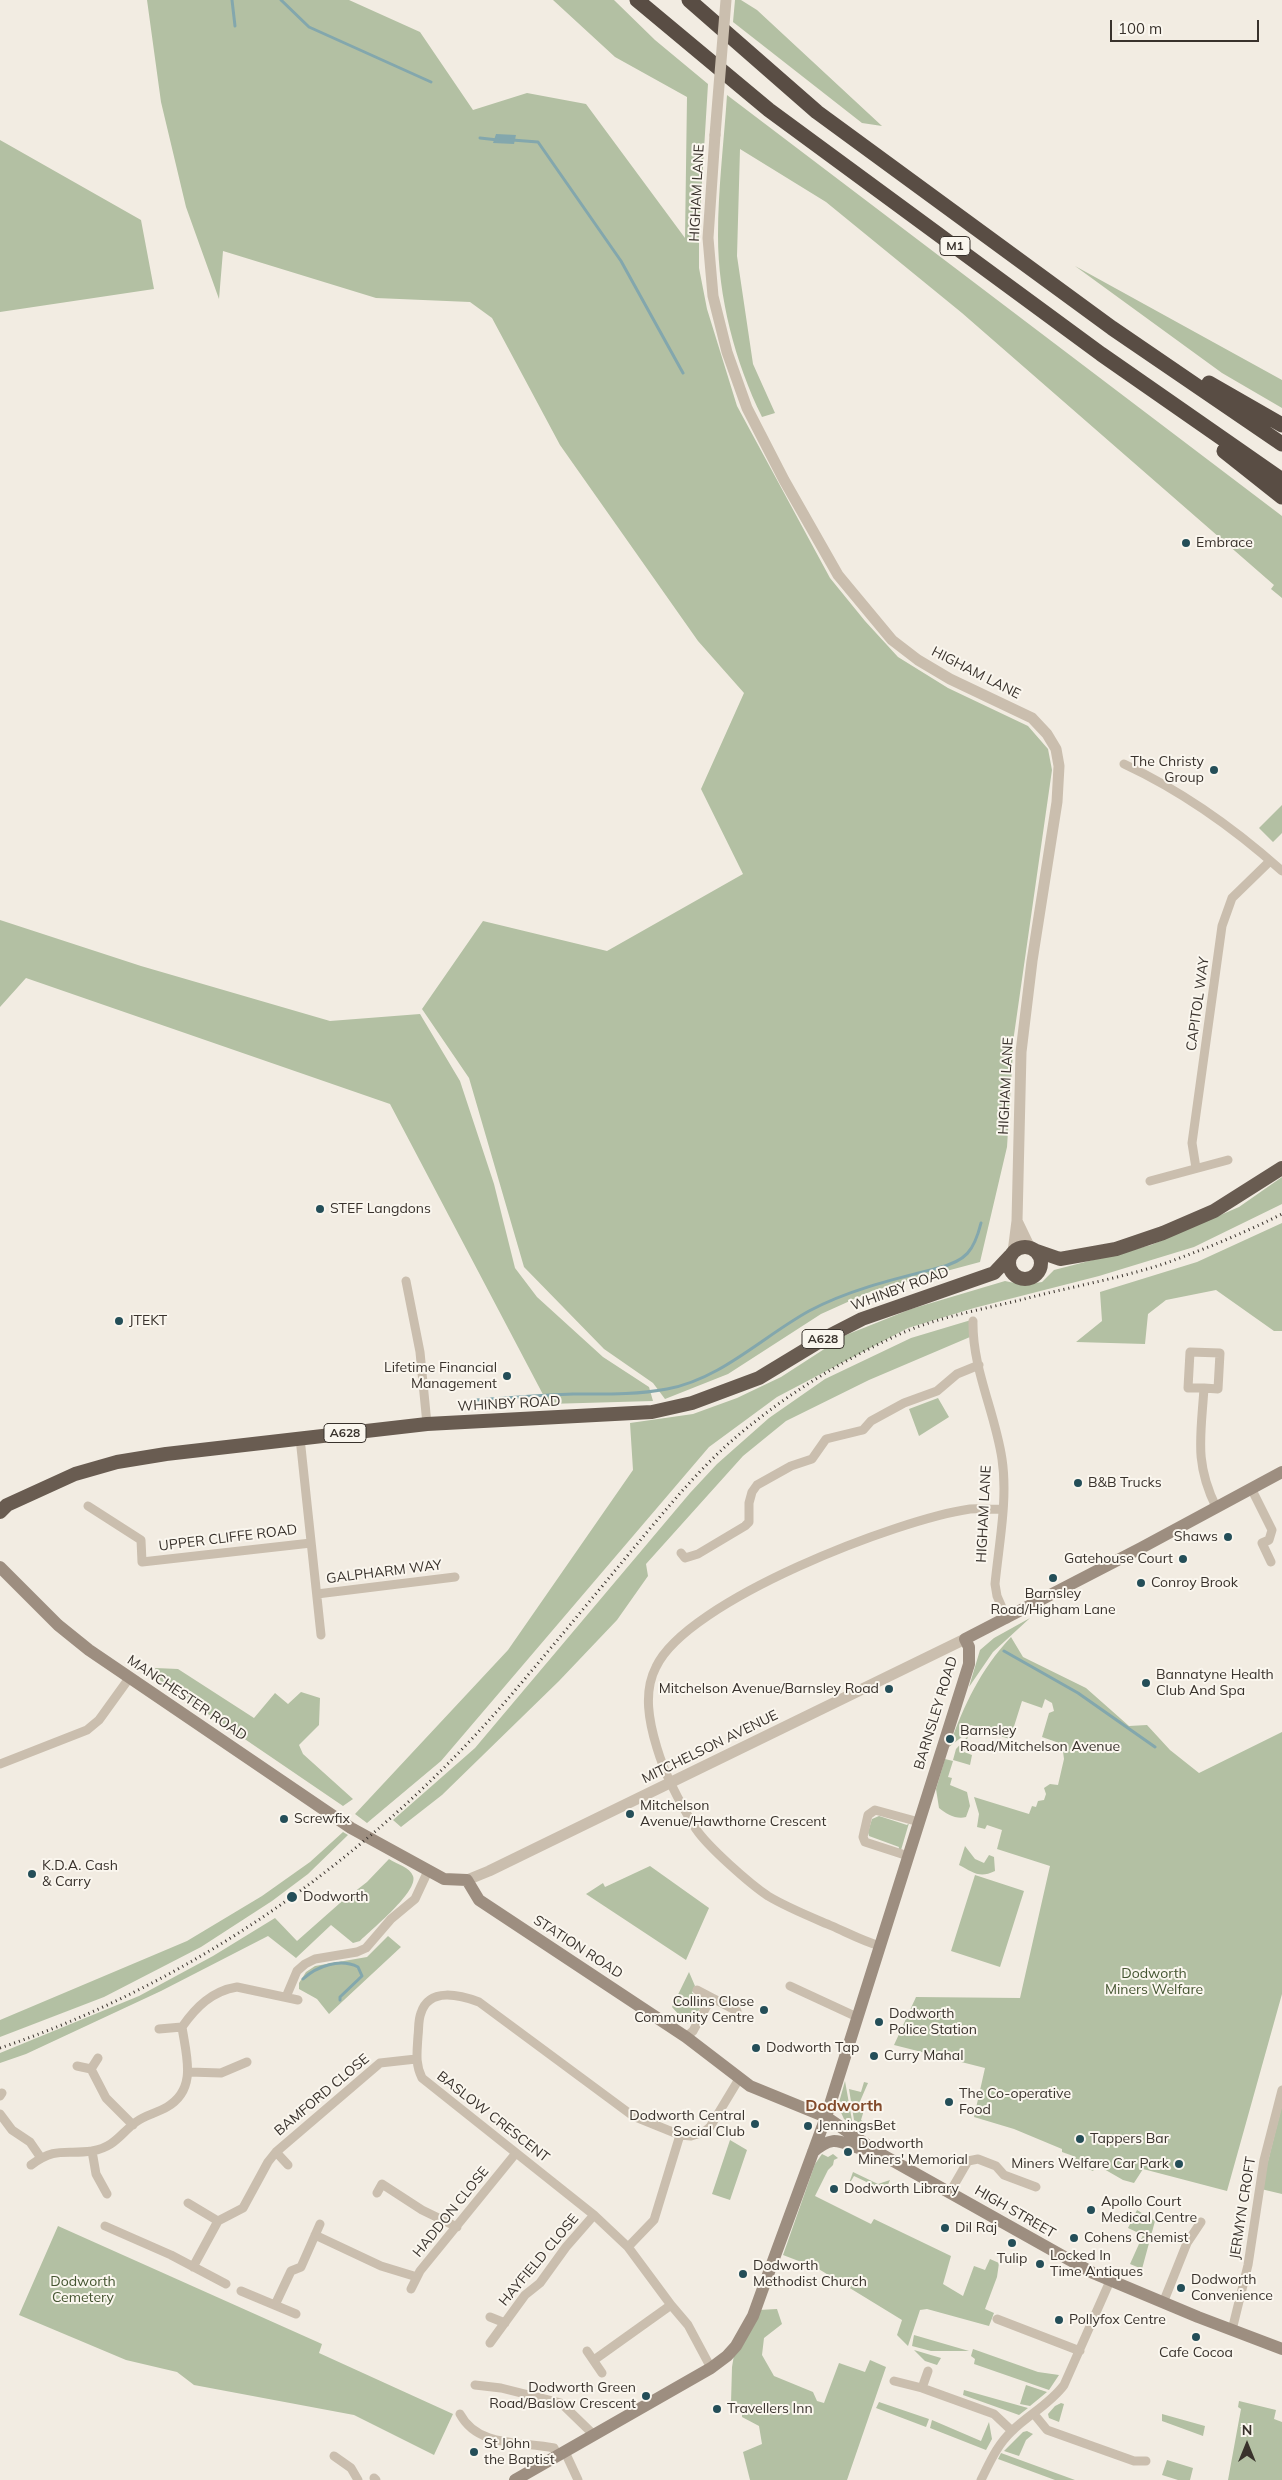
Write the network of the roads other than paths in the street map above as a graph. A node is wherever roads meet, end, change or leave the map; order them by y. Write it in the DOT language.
graph roads {
  1 [pos="637,0"];
  2 [pos="689,0"];
  3 [pos="726,0"];
  4 [pos="1112,328"];
  5 [pos="1101,354"];
  6 [pos="1282,425"];
  7 [pos="1282,444"];
  8 [pos="1282,480"];
  9 [pos="1282,497"];
  10 [pos="1124,764"];
  11 [pos="1270,861"];
  12 [pos="1282,871"];
  13 [pos="1228,1160"];
  14 [pos="1196,1168"];
  15 [pos="1282,1168"];
  16 [pos="1150,1181"];
  17 [pos="1016,1221"];
  18 [pos="1032,1249"];
  19 [pos="1012,1254"];
  20 [pos="1060,1259"];
  21 [pos="994,1273"];
  22 [pos="1038,1273"];
  23 [pos="1021,1278"];
  24 [pos="406,1281"];
  25 [pos="973,1321"];
  26 [pos="979,1365"];
  27 [pos="1204,1388"];
  28 [pos="427,1424"];
  29 [pos="300,1438"];
  30 [pos="1282,1472"];
  31 [pos="1251,1488"];
  32 [pos="88,1506"];
  33 [pos="2,1507"];
  34 [pos="1216,1507"];
  35 [pos="1002,1509"];
  36 [pos="311,1542"];
  37 [pos="681,1553"];
  38 [pos="1271,1562"];
  39 [pos="0,1567"];
  40 [pos="455,1577"];
  41 [pos="317,1594"];
  42 [pos="1007,1619"];
  43 [pos="321,1635"];
  44 [pos="966,1640"];
  45 [pos="130,1677"];
  46 [pos="0,1764"];
  47 [pos="672,1783"];
  48 [pos="919,1822"];
  49 [pos="908,1856"];
  50 [pos="428,1871"];
  51 [pos="467,1880"];
  52 [pos="880,1946"];
  53 [pos="790,1986"];
  54 [pos="697,1990"];
  55 [pos="286,1997"];
  56 [pos="711,1998"];
  57 [pos="298,2000"];
  58 [pos="737,2011"];
  59 [pos="857,2017"];
  60 [pos="182,2027"];
  61 [pos="159,2029"];
  62 [pos="686,2037"];
  63 [pos="98,2058"];
  64 [pos="416,2059"];
  65 [pos="247,2062"];
  66 [pos="77,2066"];
  67 [pos="91,2069"];
  68 [pos="189,2072"];
  69 [pos="740,2080"];
  70 [pos="1282,2090"];
  71 [pos="0,2114"];
  72 [pos="826,2117"];
  73 [pos="133,2125"];
  74 [pos="680,2135"];
  75 [pos="92,2151"];
  76 [pos="276,2152"];
  77 [pos="813,2152"];
  78 [pos="516,2153"];
  79 [pos="879,2153"];
  80 [pos="41,2158"];
  81 [pos="31,2165"];
  82 [pos="288,2165"];
  83 [pos="1036,2187"];
  84 [pos="950,2192"];
  85 [pos="377,2193"];
  86 [pos="108,2194"];
  87 [pos="188,2203"];
  88 [pos="594,2214"];
  89 [pos="218,2221"];
  90 [pos="1201,2222"];
  91 [pos="320,2224"];
  92 [pos="105,2226"];
  93 [pos="457,2227"];
  94 [pos="316,2236"];
  95 [pos="628,2247"];
  96 [pos="193,2267"];
  97 [pos="417,2277"];
  98 [pos="1110,2281"];
  99 [pos="226,2284"];
  100 [pos="411,2289"];
  101 [pos="241,2291"];
  102 [pos="1163,2303"];
  103 [pos="275,2305"];
  104 [pos="671,2305"];
  105 [pos="296,2314"];
  106 [pos="490,2317"];
  107 [pos="997,2319"];
  108 [pos="505,2323"];
  109 [pos="1232,2330"];
  110 [pos="490,2344"];
  111 [pos="1282,2349"];
  112 [pos="587,2351"];
  113 [pos="1080,2351"];
  114 [pos="594,2360"];
  115 [pos="711,2368"];
  116 [pos="928,2371"];
  117 [pos="602,2373"];
  118 [pos="894,2381"];
  119 [pos="475,2385"];
  120 [pos="922,2388"];
  121 [pos="460,2414"];
  122 [pos="1034,2414"];
  123 [pos="1012,2431"];
  124 [pos="594,2436"];
  125 [pos="562,2454"];
  126 [pos="334,2456"];
  127 [pos="1146,2461"];
  128 [pos="358,2480"];
  129 [pos="515,2480"];
  130 [pos="578,2480"];
  131 [pos="981,2480"];
  1 -- 5 [label="highway, M1"];
  2 -- 4 [label="highway, M1"];
  3 -- 17 [label="street, HIGHAM LANE, bridge"];
  4 -- 6 [label="highway, M1"];
  4 -- 7 [label="highway, M1"];
  5 -- 8 [label="highway, M1"];
  5 -- 9 [label="highway, M1"];
  10 -- 11 [label="street"];
  11 -- 12 [label="street"];
  11 -- 14 [label="street, CAPITOL WAY"];
  13 -- 14 [label="street"];
  14 -- 16 [label="street"];
  15 -- 20 [label="highway, WHINBY ROAD / A628"];
  17 -- 18 [label="street, HIGHAM LANE"];
  17 -- 19 [label="street, HIGHAM LANE"];
  18 -- 19 [label="highway"];
  18 -- 20 [label="highway, WHINBY ROAD / A628"];
  18 -- 22 [label="highway"];
  19 -- 21 [label="highway, WHINBY ROAD / A628"];
  19 -- 23 [label="highway"];
  20 -- 22 [label="highway, WHINBY ROAD / A628"];
  21 -- 23 [label="highway, WHINBY ROAD / A628"];
  21 -- 28 [label="highway, WHINBY ROAD / A628"];
  22 -- 23 [label="highway, WHINBY ROAD / A628"];
  24 -- 28 [label="street"];
  25 -- 26 [label="street, HIGHAM LANE"];
  26 -- 35 [label="street, HIGHAM LANE"];
  26 -- 37 [label="street"];
  27 -- 27 [label="street"];
  27 -- 34 [label="street"];
  28 -- 29 [label="highway, WHINBY ROAD / A628"];
  29 -- 33 [label="highway, WHINBY ROAD / A628"];
  29 -- 36 [label="street, UPPER CLIFFE ROAD"];
  30 -- 31 [label="main road, BARNSLEY ROAD"];
  31 -- 34 [label="main road, BARNSLEY ROAD"];
  31 -- 38 [label="street"];
  32 -- 36 [label="street, UPPER CLIFFE ROAD"];
  34 -- 42 [label="main road, BARNSLEY ROAD"];
  35 -- 42 [label="street, HIGHAM LANE"];
  35 -- 47 [label="street"];
  36 -- 41 [label="street, UPPER CLIFFE ROAD"];
  39 -- 45 [label="main road, MANCHESTER ROAD"];
  40 -- 41 [label="street, GALPHARM WAY"];
  41 -- 43 [label="street, UPPER CLIFFE ROAD"];
  42 -- 44 [label="main road, BARNSLEY ROAD"];
  44 -- 47 [label="street, MITCHELSON AVENUE"];
  44 -- 48 [label="main road, BARNSLEY ROAD"];
  45 -- 46 [label="street"];
  45 -- 50 [label="main road, MANCHESTER ROAD"];
  47 -- 51 [label="street, MITCHELSON AVENUE"];
  47 -- 52 [label="street"];
  48 -- 49 [label="main road, BARNSLEY ROAD"];
  48 -- 49 [label="street"];
  49 -- 52 [label="main road, BARNSLEY ROAD"];
  50 -- 51 [label="main road"];
  50 -- 55 [label="street"];
  51 -- 62 [label="main road, STATION ROAD"];
  52 -- 59 [label="main road, BARNSLEY ROAD"];
  53 -- 59 [label="street"];
  54 -- 56 [label="street"];
  55 -- 57 [label="street"];
  55 -- 60 [label="street"];
  56 -- 58 [label="street"];
  56 -- 62 [label="street"];
  59 -- 72 [label="main road, BARNSLEY ROAD"];
  60 -- 61 [label="street"];
  60 -- 68 [label="street"];
  62 -- 69 [label="main road, STATION ROAD"];
  63 -- 67 [label="street"];
  64 -- 74 [label="street, BASLOW CRESCENT"];
  64 -- 76 [label="street, BAMFORD CLOSE"];
  64 -- 78 [label="street, BASLOW CRESCENT"];
  65 -- 68 [label="street"];
  66 -- 67 [label="street"];
  67 -- 73 [label="street"];
  68 -- 73 [label="street"];
  69 -- 72 [label="main road, STATION ROAD"];
  69 -- 74 [label="street, BASLOW CRESCENT"];
  70 -- 109 [label="street, JERMYN CROFT"];
  71 -- 80 [label="street"];
  72 -- 77 [label="main road, BARNSLEY ROAD"];
  72 -- 79 [label="main road, HIGH STREET"];
  73 -- 75 [label="street"];
  74 -- 95 [label="street"];
  75 -- 80 [label="street"];
  75 -- 86 [label="street"];
  76 -- 82 [label="street, BAMFORD CLOSE"];
  76 -- 89 [label="street, BAMFORD CLOSE"];
  77 -- 79 [label="main road"];
  77 -- 115 [label="main road, BARNSLEY ROAD"];
  78 -- 88 [label="street, BASLOW CRESCENT"];
  78 -- 93 [label="street, HADDON CLOSE"];
  79 -- 84 [label="main road, HIGH STREET"];
  80 -- 81 [label="street"];
  83 -- 84 [label="street"];
  84 -- 98 [label="main road, HIGH STREET"];
  85 -- 93 [label="street"];
  87 -- 89 [label="street"];
  88 -- 95 [label="street, BASLOW CRESCENT"];
  88 -- 108 [label="street, HAYFIELD CLOSE"];
  89 -- 96 [label="street"];
  90 -- 102 [label="street"];
  91 -- 94 [label="street"];
  92 -- 96 [label="street"];
  93 -- 97 [label="street, HADDON CLOSE"];
  94 -- 97 [label="street"];
  94 -- 103 [label="street"];
  95 -- 104 [label="street, BASLOW CRESCENT"];
  96 -- 99 [label="street"];
  97 -- 100 [label="street, HADDON CLOSE"];
  98 -- 102 [label="main road, HIGH STREET"];
  98 -- 113 [label="street"];
  101 -- 103 [label="street"];
  102 -- 109 [label="main road, HIGH STREET"];
  103 -- 105 [label="street"];
  104 -- 114 [label="street"];
  104 -- 115 [label="street, BASLOW CRESCENT"];
  106 -- 108 [label="street, HAYFIELD CLOSE"];
  107 -- 113 [label="street"];
  108 -- 110 [label="street, HAYFIELD CLOSE"];
  109 -- 111 [label="main road, HIGH STREET"];
  112 -- 114 [label="street"];
  113 -- 122 [label="street"];
  114 -- 117 [label="street"];
  115 -- 124 [label="main road, BARNSLEY ROAD"];
  116 -- 120 [label="street"];
  118 -- 120 [label="street"];
  119 -- 124 [label="street"];
  120 -- 123 [label="street"];
  121 -- 125 [label="street"];
  122 -- 123 [label="street"];
  122 -- 127 [label="street"];
  123 -- 131 [label="street"];
  124 -- 125 [label="main road, BARNSLEY ROAD"];
  125 -- 129 [label="main road, BARNSLEY ROAD"];
  125 -- 130 [label="street"];
  126 -- 128 [label="street"];
}
